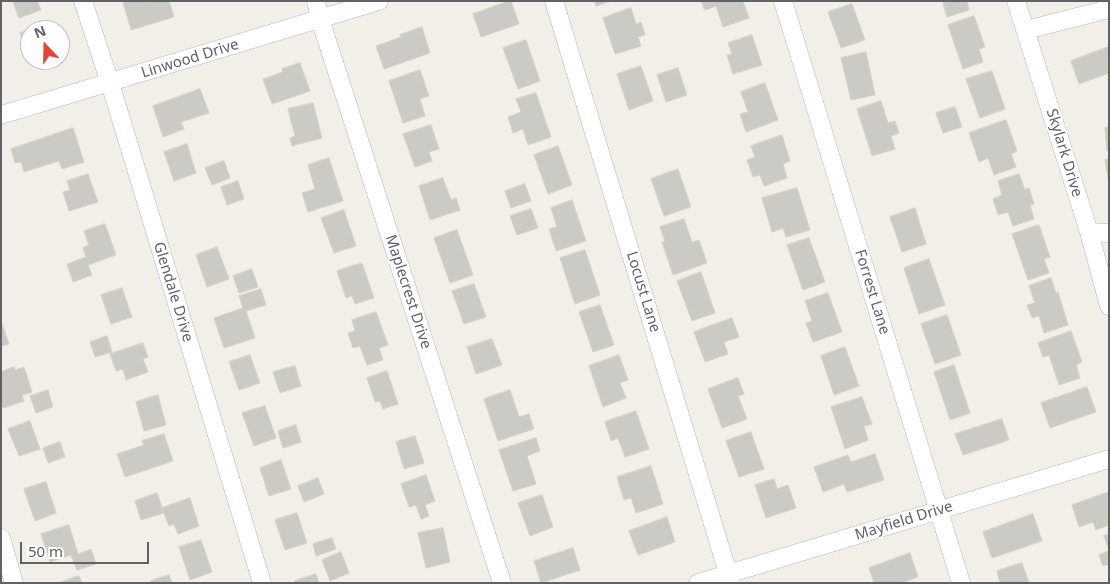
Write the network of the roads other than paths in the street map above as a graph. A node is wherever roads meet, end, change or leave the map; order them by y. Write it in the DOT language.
graph roads {
  1 [pos="84,1"];
  2 [pos="316,1"];
  3 [pos="379,1"];
  4 [pos="554,1"];
  5 [pos="784,1"];
  6 [pos="1016,1"];
  7 [pos="1109,9"];
  8 [pos="320,19"];
  9 [pos="1026,30"];
  10 [pos="110,83"];
  11 [pos="1,115"];
  12 [pos="1089,232"];
  13 [pos="1109,233"];
  14 [pos="1109,306"];
  15 [pos="1109,459"];
  16 [pos="939,511"];
  17 [pos="1,538"];
  18 [pos="730,578"];
  19 [pos="14,583"];
  20 [pos="262,583"];
  21 [pos="502,583"];
  22 [pos="698,583"];
  23 [pos="961,583"];
  1 -- 10 [label="street, Glendale Drive"];
  2 -- 8 [label="street, Maplecrest Drive"];
  3 -- 8 [label="street, Linwood Drive"];
  4 -- 18 [label="street, Locust Lane"];
  5 -- 16 [label="street, Forrest Lane"];
  6 -- 9 [label="street, Skylark Drive"];
  7 -- 9 [label="street"];
  8 -- 10 [label="street, Linwood Drive"];
  8 -- 21 [label="street, Maplecrest Drive"];
  9 -- 12 [label="street, Skylark Drive"];
  10 -- 11 [label="street, Linwood Drive"];
  10 -- 20 [label="street, Glendale Drive"];
  12 -- 13 [label="street"];
  12 -- 14 [label="street, Skylark Drive"];
  15 -- 16 [label="street, Mayfield Drive"];
  16 -- 18 [label="street, Mayfield Drive"];
  16 -- 23 [label="street, Forrest Lane"];
  17 -- 19 [label="street"];
  18 -- 22 [label="street, Mayfield Drive"];
}
